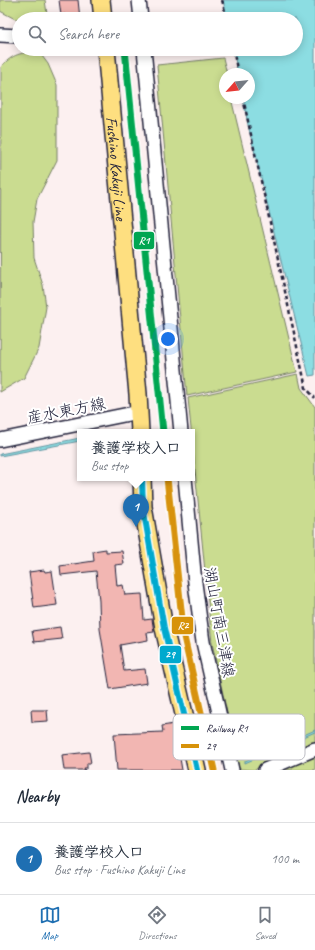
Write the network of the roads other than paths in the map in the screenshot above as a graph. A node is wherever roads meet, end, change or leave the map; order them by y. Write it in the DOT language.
graph roads {
  1 [pos="101,0"];
  2 [pos="139,0"];
  3 [pos="102,12"];
  4 [pos="140,12"];
  5 [pos="0,35"];
  6 [pos="12,36"];
  7 [pos="107,56"];
  8 [pos="145,56"];
  9 [pos="139,412"];
  10 [pos="140,429"];
  11 [pos="180,429"];
  12 [pos="0,440"];
  13 [pos="142,481"];
  14 [pos="185,481"];
  15 [pos="183,714"];
  16 [pos="219,714"];
  17 [pos="315,749"];
  18 [pos="305,753"];
  19 [pos="194,760"];
  20 [pos="230,760"];
  21 [pos="289,760"];
  22 [pos="196,770"];
  23 [pos="232,770"];
  24 [pos="265,770"];
  1 -- 3 [label="main road"];
  2 -- 4 [label="street"];
  5 -- 6 [label="street"];
  7 -- 9 [label="main road, Fushino Kakuji Line"];
  8 -- 11 [label="street"];
  9 -- 10 [label="main road, Fushino Kakuji Line"];
  9 -- 12 [label="street, 産水東方線"];
  13 -- 15 [label="main road"];
  14 -- 16 [label="street, 湖山町南三津線"];
  17 -- 18 [label="street"];
  19 -- 22 [label="main road"];
  20 -- 23 [label="street, 湖山町南三津線"];
  21 -- 24 [label="street"];
}
